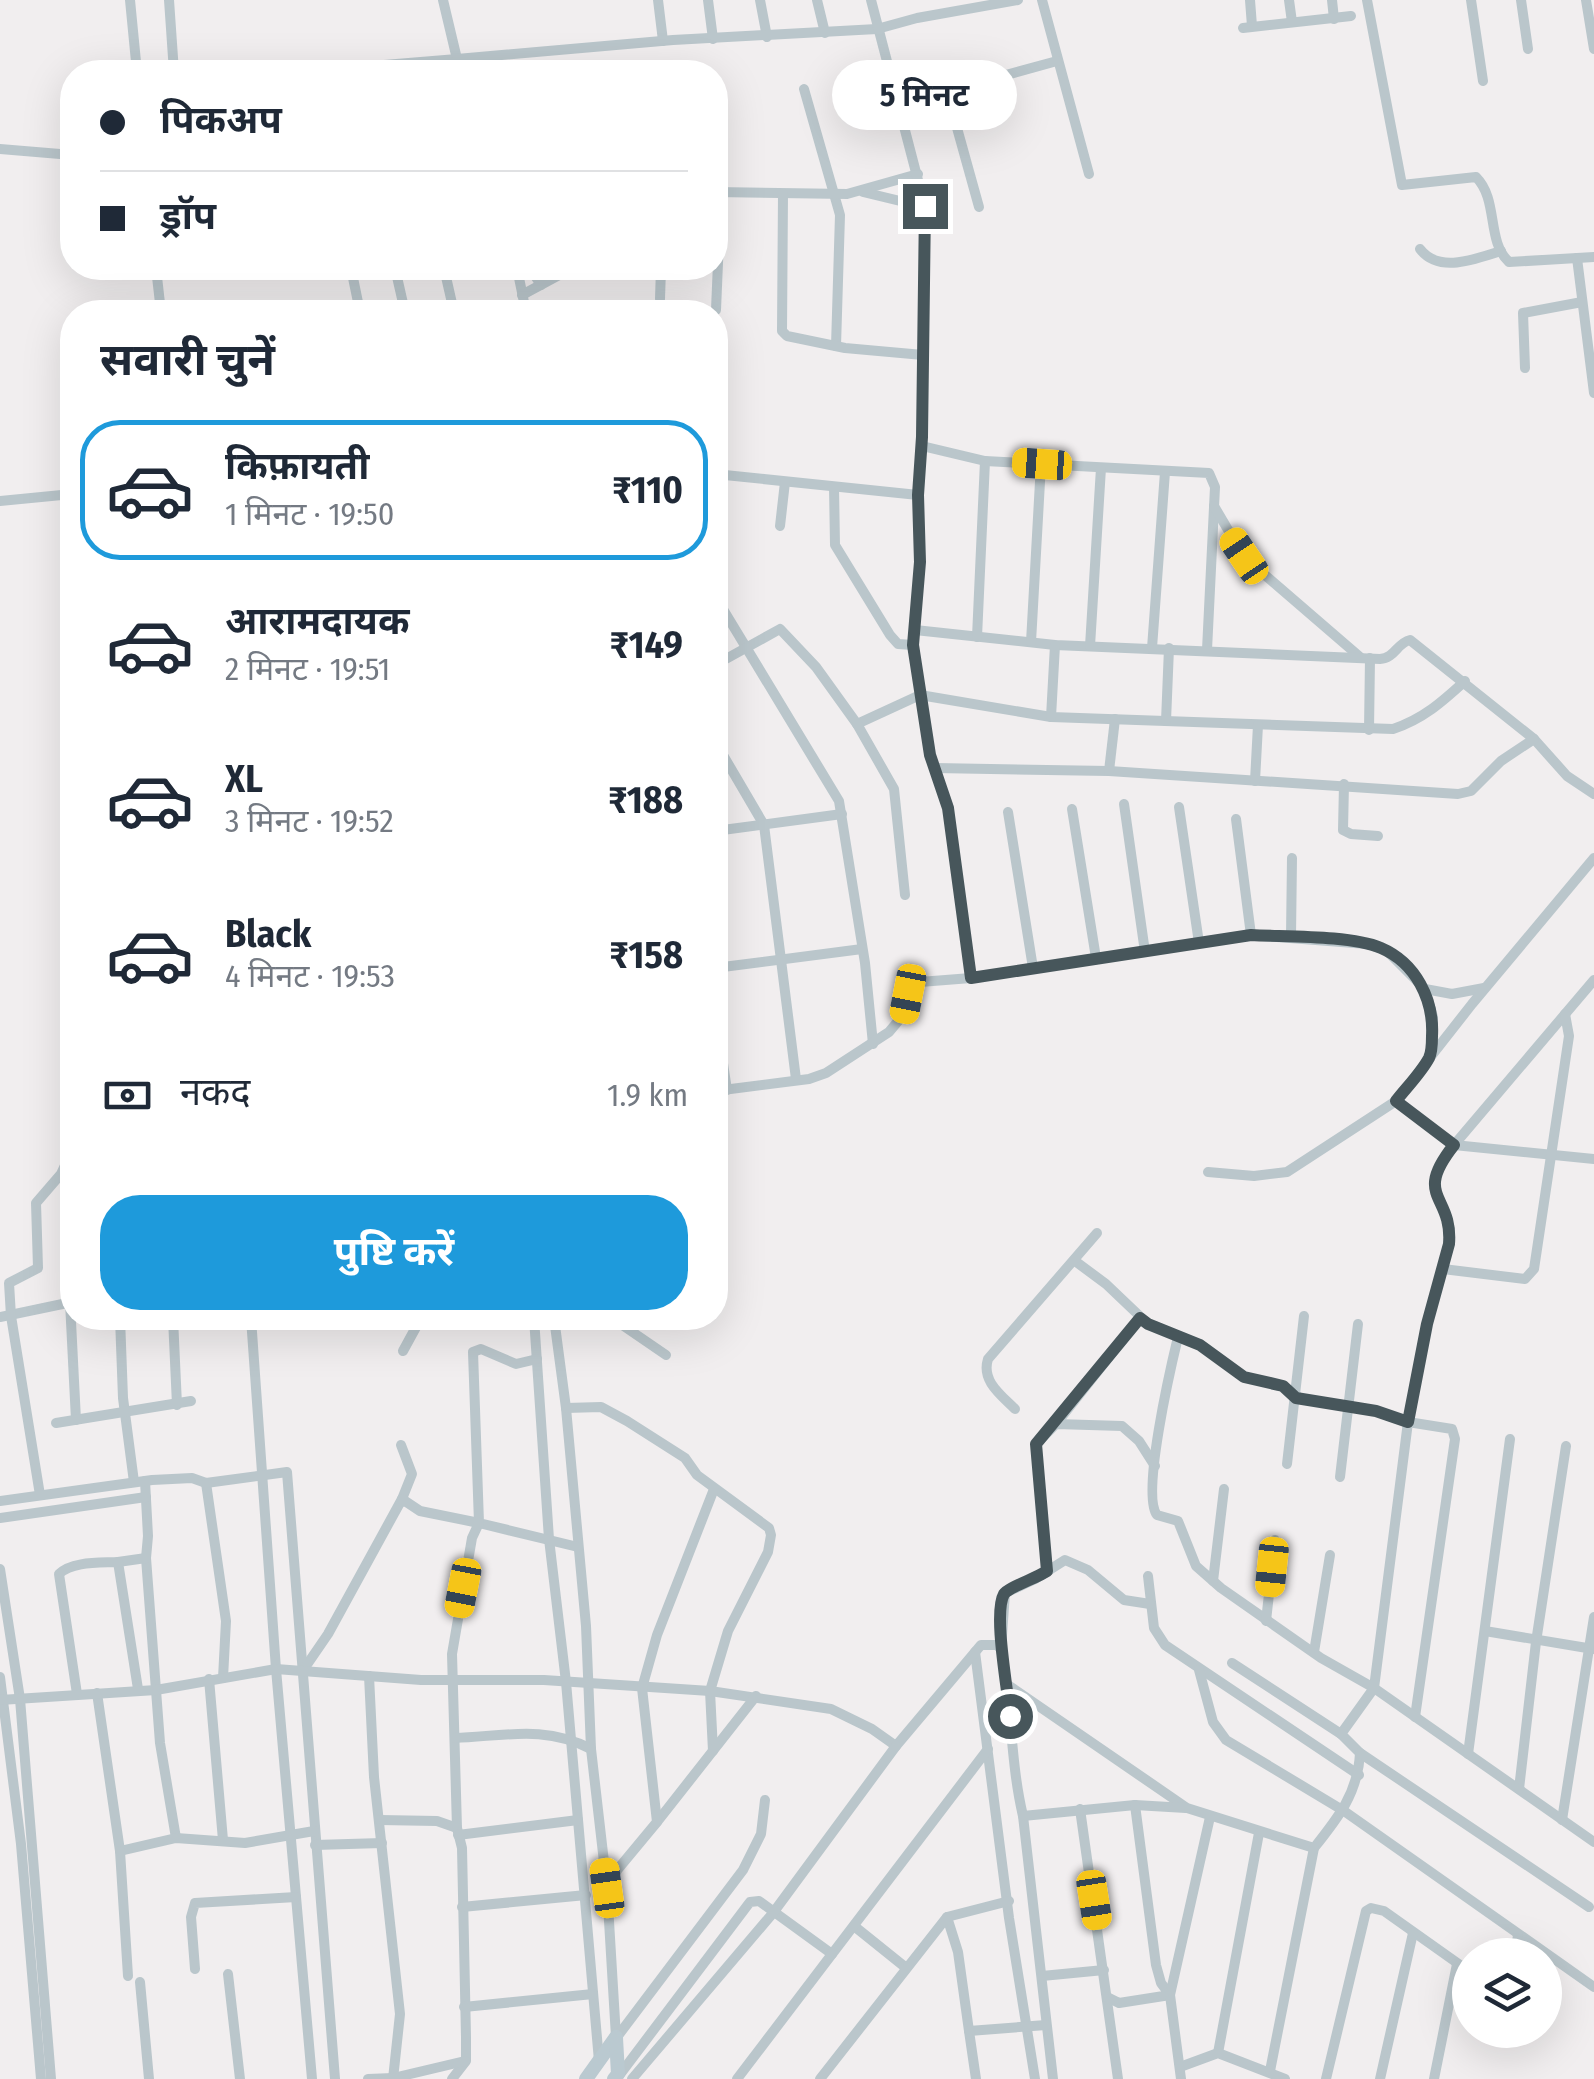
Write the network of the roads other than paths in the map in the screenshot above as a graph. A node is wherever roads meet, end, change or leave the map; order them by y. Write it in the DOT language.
graph roads {
  1 [pos="130,0"];
  2 [pos="169,0"];
  3 [pos="443,0"];
  4 [pos="658,0"];
  5 [pos="708,0"];
  6 [pos="760,0"];
  7 [pos="818,0"];
  8 [pos="871,0"];
  9 [pos="924,0"];
  10 [pos="1018,0"];
  11 [pos="1042,0"];
  12 [pos="1250,0"];
  13 [pos="1289,0"];
  14 [pos="1332,0"];
  15 [pos="1368,0"];
  16 [pos="1471,0"];
  17 [pos="1521,0"];
  18 [pos="1586,0"];
  19 [pos="978,4"];
  20 [pos="926,16"];
  21 [pos="1350,16"];
  22 [pos="1334,18"];
  23 [pos="1292,22"];
  24 [pos="878,29"];
  25 [pos="825,34"];
  26 [pos="767,38"];
  27 [pos="713,39"];
  28 [pos="663,41"];
  29 [pos="1528,49"];
  30 [pos="1594,49"];
  31 [pos="456,59"];
  32 [pos="135,60"];
  33 [pos="173,60"];
  34 [pos="450,60"];
  35 [pos="1058,61"];
  36 [pos="1483,81"];
  37 [pos="804,89"];
  38 [pos="947,92"];
  39 [pos="901,104"];
  40 [pos="0,149"];
  41 [pos="60,154"];
  42 [pos="918,174"];
  43 [pos="1089,174"];
  44 [pos="728,192"];
  45 [pos="862,192"];
  46 [pos="783,194"];
  47 [pos="834,194"];
  48 [pos="925,206"];
  49 [pos="979,206"];
  50 [pos="1420,249"];
  51 [pos="1501,251"];
  52 [pos="1594,256"];
  53 [pos="1577,258"];
  54 [pos="519,280"];
  55 [pos="538,280"];
  56 [pos="550,280"];
  57 [pos="661,280"];
  58 [pos="541,285"];
  59 [pos="522,295"];
  60 [pos="660,298"];
  61 [pos="523,300"];
  62 [pos="1582,302"];
  63 [pos="836,346"];
  64 [pos="923,355"];
  65 [pos="1525,368"];
  66 [pos="1594,394"];
  67 [pos="922,446"];
  68 [pos="985,460"];
  69 [pos="1042,464"];
  70 [pos="1101,468"];
  71 [pos="1165,472"];
  72 [pos="728,475"];
  73 [pos="785,482"];
  74 [pos="834,487"];
  75 [pos="60,495"];
  76 [pos="918,495"];
  77 [pos="0,500"];
  78 [pos="1214,506"];
  79 [pos="780,526"];
  80 [pos="728,619"];
  81 [pos="915,630"];
  82 [pos="977,637"];
  83 [pos="1031,642"];
  84 [pos="913,645"];
  85 [pos="1055,645"];
  86 [pos="1090,646"];
  87 [pos="745,648"];
  88 [pos="1152,648"];
  89 [pos="1169,648"];
  90 [pos="1208,650"];
  91 [pos="728,658"];
  92 [pos="1366,658"];
  93 [pos="1464,682"];
  94 [pos="920,695"];
  95 [pos="1051,717"];
  96 [pos="1116,719"];
  97 [pos="1166,721"];
  98 [pos="858,724"];
  99 [pos="1258,725"];
  100 [pos="1369,730"];
  101 [pos="1534,739"];
  102 [pos="728,762"];
  103 [pos="935,768"];
  104 [pos="1109,772"];
  105 [pos="1254,781"];
  106 [pos="1344,784"];
  107 [pos="1594,794"];
  108 [pos="1124,804"];
  109 [pos="1179,807"];
  110 [pos="1072,809"];
  111 [pos="1008,812"];
  112 [pos="842,814"];
  113 [pos="1236,819"];
  114 [pos="764,825"];
  115 [pos="728,830"];
  116 [pos="1378,836"];
  117 [pos="1292,858"];
  118 [pos="1594,858"];
  119 [pos="1582,873"];
  120 [pos="1594,883"];
  121 [pos="905,894"];
  122 [pos="1251,935"];
  123 [pos="1292,936"];
  124 [pos="1199,943"];
  125 [pos="862,948"];
  126 [pos="1145,952"];
  127 [pos="1096,958"];
  128 [pos="783,959"];
  129 [pos="728,966"];
  130 [pos="1033,968"];
  131 [pos="971,978"];
  132 [pos="1594,980"];
  133 [pos="1485,988"];
  134 [pos="1425,989"];
  135 [pos="1565,1014"];
  136 [pos="873,1044"];
  137 [pos="1431,1056"];
  138 [pos="796,1079"];
  139 [pos="728,1090"];
  140 [pos="1396,1101"];
  141 [pos="1454,1145"];
  142 [pos="1551,1155"];
  143 [pos="1594,1159"];
  144 [pos="1208,1172"];
  145 [pos="60,1175"];
  146 [pos="1098,1233"];
  147 [pos="1075,1261"];
  148 [pos="1443,1269"];
  149 [pos="60,1305"];
  150 [pos="5,1316"];
  151 [pos="1304,1316"];
  152 [pos="1140,1318"];
  153 [pos="1358,1324"];
  154 [pos="73,1330"];
  155 [pos="121,1330"];
  156 [pos="174,1330"];
  157 [pos="251,1330"];
  158 [pos="414,1330"];
  159 [pos="535,1330"];
  160 [pos="556,1330"];
  161 [pos="630,1330"];
  162 [pos="1178,1337"];
  163 [pos="403,1351"];
  164 [pos="666,1355"];
  165 [pos="536,1359"];
  166 [pos="1296,1398"];
  167 [pos="191,1401"];
  168 [pos="177,1406"];
  169 [pos="1349,1407"];
  170 [pos="566,1408"];
  171 [pos="1015,1409"];
  172 [pos="126,1412"];
  173 [pos="76,1420"];
  174 [pos="1408,1422"];
  175 [pos="56,1424"];
  176 [pos="1056,1424"];
  177 [pos="1510,1440"];
  178 [pos="401,1445"];
  179 [pos="1566,1446"];
  180 [pos="1287,1464"];
  181 [pos="1155,1466"];
  182 [pos="260,1476"];
  183 [pos="1340,1477"];
  184 [pos="139,1481"];
  185 [pos="206,1483"];
  186 [pos="714,1489"];
  187 [pos="1224,1489"];
  188 [pos="40,1494"];
  189 [pos="146,1496"];
  190 [pos="402,1499"];
  191 [pos="0,1501"];
  192 [pos="0,1518"];
  193 [pos="480,1523"];
  194 [pos="549,1539"];
  195 [pos="1275,1540"];
  196 [pos="578,1548"];
  197 [pos="1330,1555"];
  198 [pos="146,1558"];
  199 [pos="118,1562"];
  200 [pos="0,1569"];
  201 [pos="1047,1571"];
  202 [pos="1148,1576"];
  203 [pos="1213,1581"];
  204 [pos="1150,1604"];
  205 [pos="1594,1617"];
  206 [pos="1266,1621"];
  207 [pos="1485,1631"];
  208 [pos="1536,1642"];
  209 [pos="1001,1649"];
  210 [pos="1592,1649"];
  211 [pos="975,1652"];
  212 [pos="1314,1652"];
  213 [pos="1232,1663"];
  214 [pos="276,1669"];
  215 [pos="304,1670"];
  216 [pos="1199,1670"];
  217 [pos="369,1676"];
  218 [pos="0,1677"];
  219 [pos="224,1678"];
  220 [pos="453,1678"];
  221 [pos="209,1679"];
  222 [pos="566,1682"];
  223 [pos="588,1684"];
  224 [pos="1008,1685"];
  225 [pos="642,1688"];
  226 [pos="1374,1688"];
  227 [pos="138,1689"];
  228 [pos="156,1690"];
  229 [pos="710,1691"];
  230 [pos="96,1693"];
  231 [pos="77,1694"];
  232 [pos="756,1696"];
  233 [pos="20,1699"];
  234 [pos="1,1700"];
  235 [pos="1415,1717"];
  236 [pos="1340,1734"];
  237 [pos="455,1738"];
  238 [pos="569,1738"];
  239 [pos="896,1746"];
  240 [pos="988,1748"];
  241 [pos="590,1749"];
  242 [pos="713,1751"];
  243 [pos="1360,1753"];
  244 [pos="1468,1754"];
  245 [pos="1359,1775"];
  246 [pos="1014,1777"];
  247 [pos="992,1778"];
  248 [pos="1519,1790"];
  249 [pos="765,1800"];
  250 [pos="1135,1805"];
  251 [pos="1187,1808"];
  252 [pos="1080,1809"];
  253 [pos="1344,1811"];
  254 [pos="1023,1816"];
  255 [pos="1210,1817"];
  256 [pos="380,1820"];
  257 [pos="578,1820"];
  258 [pos="1562,1820"];
  259 [pos="658,1822"];
  260 [pos="314,1831"];
  261 [pos="458,1831"];
  262 [pos="1260,1833"];
  263 [pos="291,1837"];
  264 [pos="176,1838"];
  265 [pos="223,1840"];
  266 [pos="1594,1842"];
  267 [pos="382,1843"];
  268 [pos="315,1845"];
  269 [pos="1314,1848"];
  270 [pos="120,1851"];
  271 [pos="607,1888"];
  272 [pos="586,1895"];
  273 [pos="296,1897"];
  274 [pos="1009,1902"];
  275 [pos="1592,1906"];
  276 [pos="462,1907"];
  277 [pos="773,1913"];
  278 [pos="946,1917"];
  279 [pos="854,1926"];
  280 [pos="1413,1934"];
  281 [pos="1518,1936"];
  282 [pos="832,1954"];
  283 [pos="1452,1960"];
  284 [pos="906,1967"];
  285 [pos="195,1969"];
  286 [pos="1104,1970"];
  287 [pos="228,1974"];
  288 [pos="128,1976"];
  289 [pos="1042,1976"];
  290 [pos="140,1982"];
  291 [pos="1594,1987"];
  292 [pos="1452,1993"];
  293 [pos="593,1994"];
  294 [pos="1170,1995"];
  295 [pos="1107,1997"];
  296 [pos="464,2007"];
  297 [pos="1046,2025"];
  298 [pos="1026,2026"];
  299 [pos="969,2031"];
  300 [pos="616,2037"];
  301 [pos="1218,2053"];
  302 [pos="466,2060"];
  303 [pos="599,2062"];
  304 [pos="1247,2064"];
  305 [pos="1270,2071"];
  306 [pos="1180,2073"];
  307 [pos="393,2078"];
  308 [pos="621,2078"];
  309 [pos="975,2078"];
  310 [pos="41,2079"];
  311 [pos="51,2079"];
  312 [pos="149,2079"];
  313 [pos="240,2079"];
  314 [pos="312,2079"];
  315 [pos="334,2079"];
  316 [pos="368,2079"];
  317 [pos="452,2079"];
  318 [pos="586,2079"];
  319 [pos="600,2079"];
  320 [pos="737,2079"];
  321 [pos="820,2079"];
  322 [pos="1035,2079"];
  323 [pos="1054,2079"];
  324 [pos="1118,2079"];
  325 [pos="1249,2079"];
  326 [pos="1284,2079"];
  327 [pos="1326,2079"];
  328 [pos="1380,2079"];
  329 [pos="1434,2079"];
  1 -- 32 [label="street"];
  2 -- 33 [label="street"];
  3 -- 31 [label="street"];
  4 -- 28 [label="street"];
  5 -- 27 [label="street"];
  6 -- 26 [label="street"];
  7 -- 25 [label="street"];
  8 -- 24 [label="street"];
  9 -- 20 [label="street"];
  10 -- 19 [label="street"];
  11 -- 35 [label="street"];
  12 -- 23 [label="street"];
  13 -- 23 [label="street"];
  14 -- 22 [label="street"];
  15 -- 51 [label="street"];
  16 -- 36 [label="street"];
  17 -- 29 [label="street"];
  18 -- 30 [label="street"];
  19 -- 20 [label="street"];
  20 -- 24 [label="street"];
  21 -- 22 [label="street"];
  22 -- 23 [label="street"];
  24 -- 25 [label="street"];
  24 -- 39 [label="street"];
  25 -- 26 [label="street"];
  26 -- 27 [label="street"];
  27 -- 28 [label="street"];
  28 -- 31 [label="street"];
  31 -- 34 [label="street"];
  35 -- 38 [label="street"];
  35 -- 43 [label="street"];
  37 -- 47 [label="street"];
  38 -- 39 [label="street"];
  38 -- 49 [label="street"];
  39 -- 42 [label="street"];
  40 -- 41 [label="street"];
  42 -- 45 [label="street"];
  42 -- 48 [label="street"];
  44 -- 46 [label="street"];
  45 -- 47 [label="street"];
  45 -- 48 [label="street"];
  46 -- 47 [label="street"];
  46 -- 63 [label="street"];
  47 -- 63 [label="street"];
  48 -- 64 [label="street"];
  50 -- 51 [label="street"];
  51 -- 53 [label="street"];
  52 -- 53 [label="street"];
  53 -- 62 [label="street"];
  54 -- 59 [label="street"];
  55 -- 58 [label="street"];
  56 -- 58 [label="street"];
  57 -- 60 [label="street"];
  58 -- 59 [label="street"];
  59 -- 61 [label="street"];
  62 -- 65 [label="street"];
  62 -- 66 [label="street"];
  63 -- 64 [label="street"];
  64 -- 67 [label="street"];
  67 -- 68 [label="street"];
  67 -- 76 [label="street"];
  68 -- 69 [label="street"];
  68 -- 82 [label="street"];
  69 -- 70 [label="street"];
  69 -- 83 [label="street"];
  70 -- 71 [label="street"];
  70 -- 86 [label="street"];
  71 -- 78 [label="street"];
  71 -- 88 [label="street"];
  72 -- 73 [label="street"];
  73 -- 74 [label="street"];
  73 -- 79 [label="street"];
  74 -- 76 [label="street"];
  74 -- 84 [label="street"];
  75 -- 77 [label="street"];
  76 -- 81 [label="street"];
  78 -- 90 [label="street"];
  78 -- 92 [label="street"];
  80 -- 87 [label="street"];
  81 -- 82 [label="street"];
  81 -- 84 [label="street"];
  82 -- 83 [label="street"];
  83 -- 85 [label="street"];
  84 -- 94 [label="street"];
  85 -- 86 [label="street"];
  85 -- 95 [label="street"];
  86 -- 88 [label="street"];
  87 -- 91 [label="street"];
  87 -- 98 [label="street"];
  87 -- 112 [label="street"];
  88 -- 89 [label="street"];
  89 -- 90 [label="street"];
  89 -- 97 [label="street"];
  90 -- 92 [label="street"];
  92 -- 93 [label="street"];
  92 -- 100 [label="street"];
  93 -- 100 [label="street"];
  93 -- 101 [label="street"];
  94 -- 95 [label="street"];
  94 -- 98 [label="street"];
  94 -- 103 [label="street"];
  95 -- 96 [label="street"];
  96 -- 97 [label="street"];
  96 -- 104 [label="street"];
  97 -- 99 [label="street"];
  98 -- 121 [label="street"];
  99 -- 100 [label="street"];
  99 -- 105 [label="street"];
  101 -- 106 [label="street"];
  101 -- 107 [label="street"];
  102 -- 114 [label="street"];
  103 -- 104 [label="street"];
  103 -- 131 [label="street"];
  104 -- 105 [label="street"];
  105 -- 106 [label="street"];
  106 -- 116 [label="street"];
  108 -- 126 [label="street"];
  109 -- 124 [label="street"];
  110 -- 127 [label="street"];
  111 -- 130 [label="street"];
  112 -- 114 [label="street"];
  112 -- 125 [label="street"];
  113 -- 122 [label="street"];
  114 -- 115 [label="street"];
  114 -- 128 [label="street"];
  117 -- 123 [label="street"];
  118 -- 119 [label="street"];
  119 -- 120 [label="street"];
  119 -- 133 [label="street"];
  122 -- 123 [label="street"];
  122 -- 124 [label="street"];
  123 -- 134 [label="street"];
  124 -- 126 [label="street"];
  125 -- 128 [label="street"];
  125 -- 136 [label="street"];
  126 -- 127 [label="street"];
  127 -- 130 [label="street"];
  128 -- 129 [label="street"];
  128 -- 138 [label="street"];
  130 -- 131 [label="street"];
  131 -- 136 [label="street"];
  132 -- 135 [label="street"];
  133 -- 134 [label="street"];
  133 -- 137 [label="street"];
  134 -- 137 [label="street"];
  135 -- 141 [label="street"];
  135 -- 142 [label="street"];
  136 -- 138 [label="street"];
  137 -- 140 [label="street"];
  138 -- 139 [label="street"];
  140 -- 141 [label="street"];
  140 -- 144 [label="street"];
  141 -- 142 [label="street"];
  141 -- 148 [label="street"];
  142 -- 143 [label="street"];
  142 -- 148 [label="street"];
  145 -- 150 [label="street"];
  146 -- 147 [label="street"];
  147 -- 152 [label="street"];
  147 -- 171 [label="street"];
  148 -- 174 [label="street"];
  149 -- 150 [label="street"];
  150 -- 188 [label="street"];
  151 -- 166 [label="street"];
  152 -- 162 [label="street"];
  152 -- 176 [label="street"];
  153 -- 169 [label="street"];
  154 -- 173 [label="street"];
  155 -- 172 [label="street"];
  156 -- 168 [label="street"];
  157 -- 182 [label="street"];
  158 -- 163 [label="street"];
  159 -- 165 [label="street"];
  160 -- 170 [label="street"];
  161 -- 164 [label="street"];
  162 -- 166 [label="street"];
  162 -- 181 [label="street"];
  165 -- 193 [label="street"];
  165 -- 194 [label="street"];
  166 -- 169 [label="street"];
  166 -- 180 [label="street"];
  167 -- 168 [label="street"];
  168 -- 172 [label="street"];
  169 -- 174 [label="street"];
  169 -- 183 [label="street"];
  170 -- 186 [label="street"];
  170 -- 196 [label="street"];
  172 -- 173 [label="street"];
  172 -- 184 [label="street"];
  173 -- 175 [label="street"];
  174 -- 226 [label="street"];
  174 -- 235 [label="street"];
  176 -- 181 [label="street"];
  176 -- 201 [label="street"];
  177 -- 207 [label="street"];
  178 -- 190 [label="street"];
  179 -- 208 [label="street"];
  181 -- 203 [label="street"];
  182 -- 185 [label="street"];
  182 -- 214 [label="street"];
  182 -- 215 [label="street"];
  184 -- 185 [label="street"];
  184 -- 188 [label="street"];
  184 -- 189 [label="street"];
  185 -- 219 [label="street"];
  186 -- 225 [label="street"];
  186 -- 229 [label="street"];
  187 -- 203 [label="street"];
  188 -- 191 [label="street"];
  189 -- 192 [label="street"];
  189 -- 198 [label="street"];
  190 -- 193 [label="street"];
  190 -- 215 [label="street"];
  193 -- 194 [label="street"];
  193 -- 220 [label="street"];
  194 -- 196 [label="street"];
  194 -- 222 [label="street"];
  195 -- 206 [label="street"];
  196 -- 223 [label="street"];
  197 -- 212 [label="street"];
  198 -- 199 [label="street"];
  198 -- 228 [label="street"];
  199 -- 227 [label="street"];
  199 -- 231 [label="street"];
  200 -- 233 [label="street"];
  201 -- 204 [label="street"];
  201 -- 209 [label="street"];
  202 -- 204 [label="street"];
  203 -- 206 [label="street"];
  204 -- 216 [label="street"];
  205 -- 210 [label="street"];
  206 -- 212 [label="street"];
  207 -- 208 [label="street"];
  207 -- 244 [label="street"];
  208 -- 210 [label="street"];
  208 -- 248 [label="street"];
  209 -- 211 [label="street"];
  209 -- 224 [label="street"];
  210 -- 258 [label="street"];
  211 -- 239 [label="street"];
  211 -- 240 [label="street"];
  212 -- 226 [label="street"];
  213 -- 236 [label="street"];
  214 -- 215 [label="street"];
  214 -- 219 [label="street"];
  214 -- 263 [label="street"];
  215 -- 217 [label="street"];
  215 -- 260 [label="street"];
  216 -- 245 [label="street"];
  216 -- 253 [label="street"];
  217 -- 220 [label="street"];
  217 -- 256 [label="street"];
  218 -- 234 [label="street"];
  219 -- 221 [label="street"];
  220 -- 222 [label="street"];
  220 -- 237 [label="street"];
  221 -- 228 [label="street"];
  221 -- 265 [label="street"];
  222 -- 223 [label="street"];
  222 -- 238 [label="street"];
  223 -- 225 [label="street"];
  223 -- 241 [label="street"];
  224 -- 246 [label="street"];
  224 -- 251 [label="street"];
  225 -- 229 [label="street"];
  225 -- 259 [label="street"];
  226 -- 235 [label="street"];
  226 -- 236 [label="street"];
  227 -- 228 [label="street"];
  227 -- 230 [label="street"];
  228 -- 264 [label="street"];
  229 -- 232 [label="street"];
  229 -- 242 [label="street"];
  230 -- 231 [label="street"];
  230 -- 270 [label="street"];
  231 -- 233 [label="street"];
  232 -- 239 [label="street"];
  232 -- 242 [label="street"];
  233 -- 234 [label="street"];
  233 -- 311 [label="street"];
  234 -- 310 [label="street"];
  235 -- 244 [label="street"];
  236 -- 243 [label="street"];
  237 -- 238 [label="street"];
  237 -- 261 [label="street"];
  238 -- 241 [label="street"];
  238 -- 257 [label="street"];
  239 -- 277 [label="street"];
  240 -- 247 [label="street"];
  240 -- 279 [label="street"];
  241 -- 271 [label="street"];
  242 -- 259 [label="street"];
  243 -- 245 [label="street"];
  243 -- 275 [label="street"];
  244 -- 248 [label="street"];
  245 -- 253 [label="street"];
  246 -- 247 [label="street"];
  246 -- 254 [label="street"];
  247 -- 274 [label="street"];
  248 -- 258 [label="street"];
  249 -- 300 [label="street"];
  250 -- 251 [label="street"];
  250 -- 252 [label="street"];
  250 -- 294 [label="street"];
  251 -- 255 [label="street"];
  252 -- 254 [label="street"];
  252 -- 286 [label="street"];
  253 -- 269 [label="street"];
  253 -- 281 [label="street"];
  254 -- 289 [label="street"];
  255 -- 262 [label="street"];
  255 -- 294 [label="street"];
  256 -- 261 [label="street"];
  256 -- 267 [label="street"];
  257 -- 261 [label="street"];
  257 -- 272 [label="street"];
  258 -- 266 [label="street"];
  259 -- 271 [label="street"];
  260 -- 263 [label="street"];
  260 -- 268 [label="street"];
  261 -- 276 [label="street"];
  262 -- 269 [label="street"];
  262 -- 301 [label="street"];
  263 -- 265 [label="street"];
  263 -- 273 [label="street"];
  264 -- 265 [label="street"];
  264 -- 270 [label="street"];
  267 -- 268 [label="street"];
  267 -- 307 [label="street"];
  268 -- 315 [label="street"];
  269 -- 305 [label="street"];
  270 -- 288 [label="street"];
  271 -- 300 [label="street"];
  272 -- 276 [label="street"];
  272 -- 293 [label="street"];
  273 -- 285 [label="street"];
  273 -- 314 [label="street"];
  274 -- 278 [label="street"];
  274 -- 298 [label="street"];
  276 -- 296 [label="street"];
  277 -- 282 [label="street"];
  277 -- 308 [label="street"];
  277 -- 308 [label="street"];
  278 -- 284 [label="street"];
  278 -- 299 [label="street"];
  279 -- 282 [label="street"];
  279 -- 284 [label="street"];
  280 -- 283 [label="street"];
  280 -- 327 [label="street"];
  280 -- 328 [label="street"];
  281 -- 291 [label="street"];
  282 -- 320 [label="street"];
  284 -- 321 [label="street"];
  286 -- 289 [label="street"];
  286 -- 295 [label="street"];
  287 -- 313 [label="street"];
  289 -- 297 [label="street"];
  290 -- 312 [label="street"];
  292 -- 329 [label="street"];
  293 -- 296 [label="street"];
  293 -- 303 [label="street"];
  294 -- 295 [label="street"];
  294 -- 306 [label="street"];
  295 -- 324 [label="street"];
  296 -- 302 [label="street"];
  297 -- 298 [label="street"];
  297 -- 323 [label="street"];
  298 -- 299 [label="street"];
  298 -- 322 [label="street"];
  299 -- 309 [label="street"];
  300 -- 303 [label="street"];
  300 -- 308 [label="street"];
  301 -- 304 [label="street"];
  301 -- 306 [label="street"];
  302 -- 307 [label="street"];
  302 -- 317 [label="street"];
  303 -- 318 [label="street"];
  303 -- 319 [label="street"];
  304 -- 305 [label="street"];
  304 -- 325 [label="street"];
  305 -- 326 [label="street"];
  307 -- 316 [label="street"];
}
